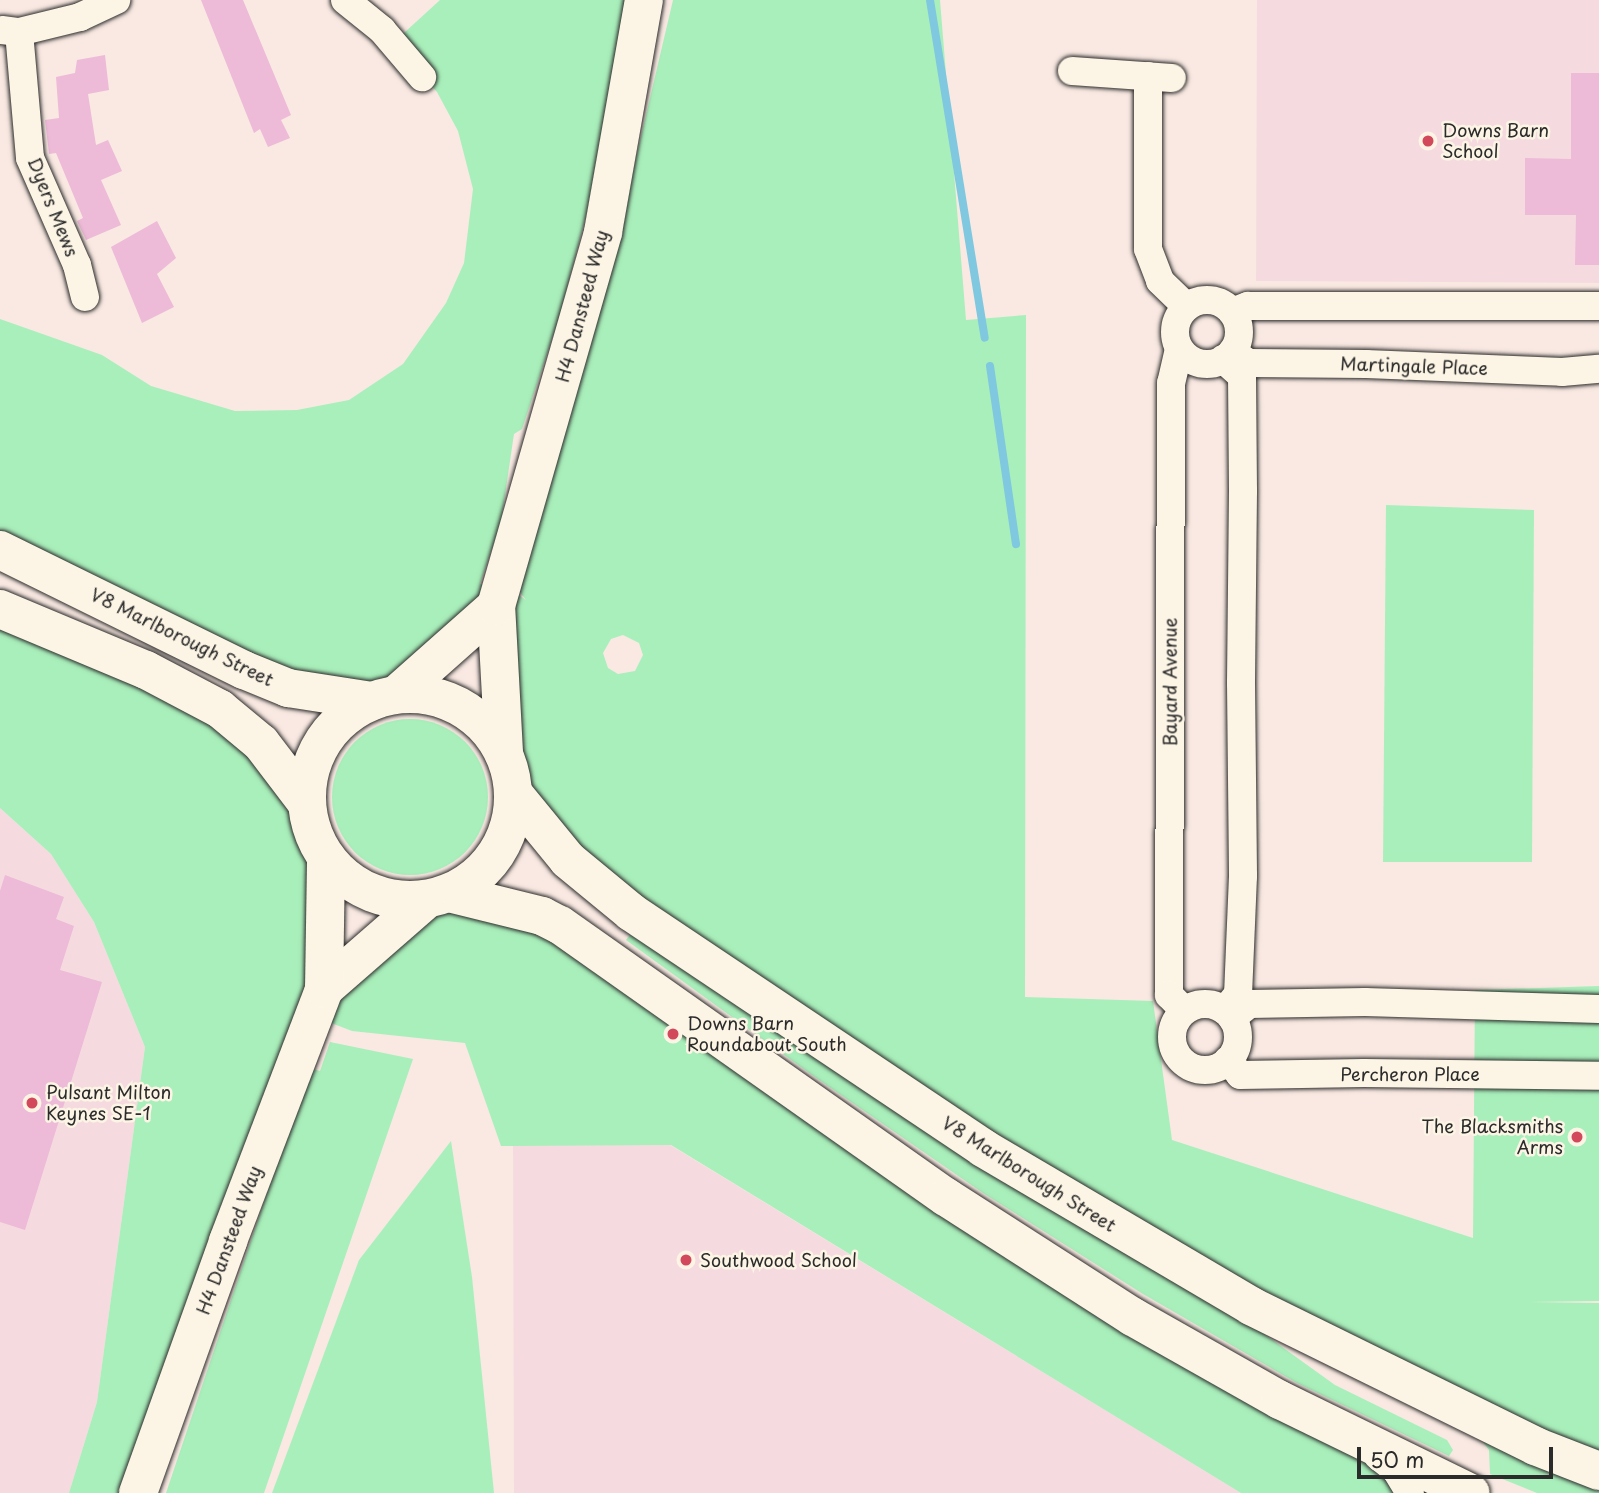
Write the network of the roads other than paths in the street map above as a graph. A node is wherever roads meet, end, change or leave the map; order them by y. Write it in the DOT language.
graph roads {
  1 [pos="116,0"];
  2 [pos="345,0"];
  3 [pos="644,0"];
  4 [pos="9,31"];
  5 [pos="1072,71"];
  6 [pos="422,77"];
  7 [pos="85,297"];
  8 [pos="1599,306"];
  9 [pos="1188,307"];
  10 [pos="1232,312"];
  11 [pos="1179,349"];
  12 [pos="1228,356"];
  13 [pos="1599,369"];
  14 [pos="0,550"];
  15 [pos="499,595"];
  16 [pos="0,609"];
  17 [pos="385,697"];
  18 [pos="504,752"];
  19 [pos="514,794"];
  20 [pos="306,802"];
  21 [pos="326,859"];
  22 [pos="438,897"];
  23 [pos="322,994"];
  24 [pos="1599,1009"];
  25 [pos="1184,1010"];
  26 [pos="1228,1014"];
  27 [pos="1228,1060"];
  28 [pos="1599,1076"];
  29 [pos="1357,1439"];
  30 [pos="1550,1450"];
  31 [pos="1599,1455"];
  32 [pos="1599,1471"];
  33 [pos="138,1493"];
  34 [pos="1410,1493"];
  35 [pos="1471,1493"];
  1 -- 4 [label="street, Dyers Mews"];
  2 -- 6 [label="street"];
  3 -- 15 [label="main road, H4 Dansteed Way"];
  4 -- 7 [label="street, Dyers Mews"];
  5 -- 9 [label="street"];
  8 -- 10 [label="street"];
  9 -- 10 [label="street"];
  9 -- 11 [label="street"];
  10 -- 12 [label="street"];
  11 -- 12 [label="street"];
  11 -- 25 [label="street, Bayard Avenue"];
  12 -- 13 [label="street, Martingale Place"];
  12 -- 26 [label="street"];
  14 -- 17 [label="main road, V8 Marlborough Street"];
  15 -- 17 [label="main road"];
  15 -- 18 [label="main road, H4 Dansteed Way"];
  16 -- 20 [label="main road"];
  17 -- 18 [label="main road"];
  17 -- 20 [label="main road"];
  18 -- 19 [label="main road"];
  19 -- 22 [label="main road"];
  19 -- 30 [label="main road, V8 Marlborough Street"];
  20 -- 21 [label="main road"];
  21 -- 22 [label="main road"];
  21 -- 23 [label="main road, H4 Dansteed Way"];
  22 -- 23 [label="main road, H4 Dansteed Way"];
  22 -- 29 [label="main road"];
  23 -- 33 [label="main road, H4 Dansteed Way"];
  24 -- 26 [label="street"];
  25 -- 26 [label="street"];
  25 -- 27 [label="street"];
  26 -- 27 [label="street"];
  27 -- 28 [label="street, Percheron Place"];
  29 -- 34 [label="street"];
  29 -- 35 [label="main road"];
  30 -- 31 [label="street"];
  30 -- 32 [label="main road, V8 Marlborough Street"];
}
